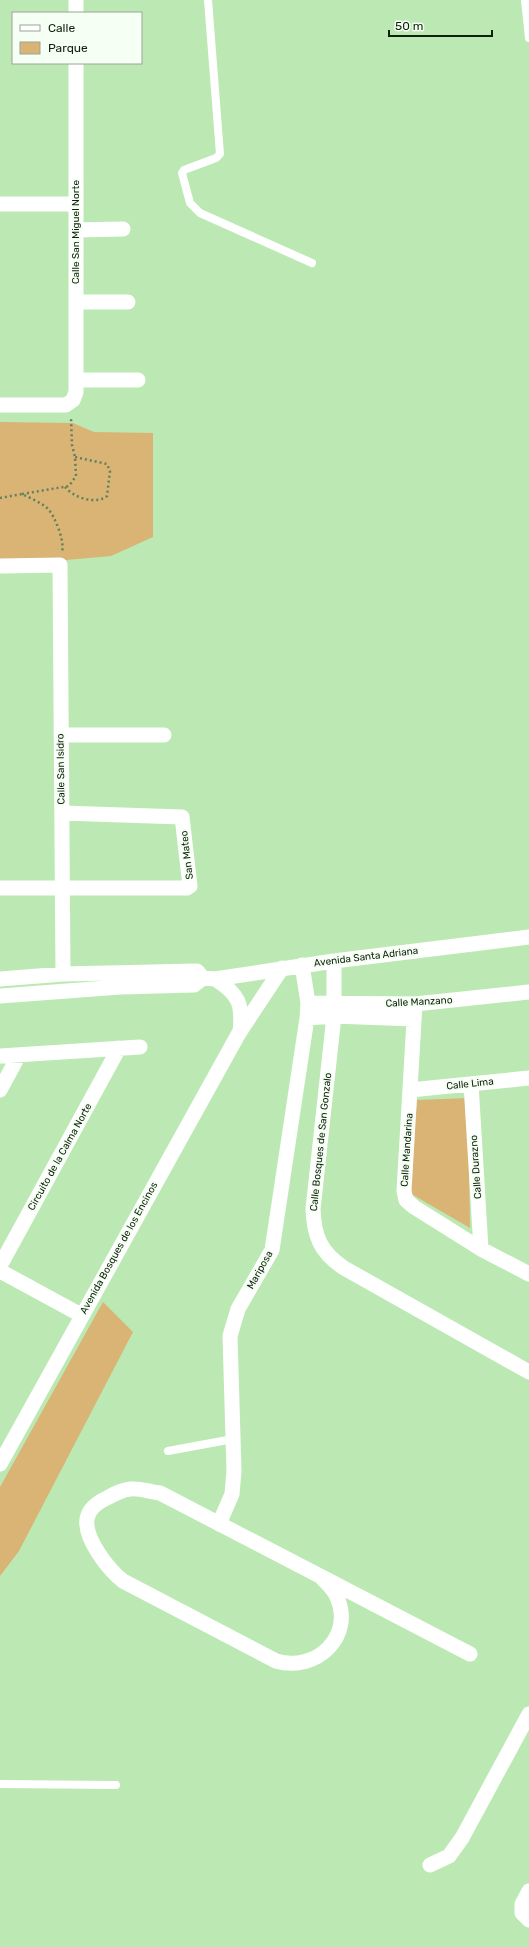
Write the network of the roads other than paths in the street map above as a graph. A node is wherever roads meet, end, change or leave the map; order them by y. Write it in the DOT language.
graph roads {
  1 [pos="76,0"];
  2 [pos="208,0"];
  3 [pos="525,0"];
  4 [pos="76,12"];
  5 [pos="529,38"];
  6 [pos="76,64"];
  7 [pos="0,204"];
  8 [pos="76,204"];
  9 [pos="123,229"];
  10 [pos="76,230"];
  11 [pos="312,263"];
  12 [pos="76,302"];
  13 [pos="128,302"];
  14 [pos="77,380"];
  15 [pos="138,380"];
  16 [pos="0,405"];
  17 [pos="0,566"];
  18 [pos="61,735"];
  19 [pos="164,735"];
  20 [pos="62,813"];
  21 [pos="0,888"];
  22 [pos="62,888"];
  23 [pos="529,937"];
  24 [pos="334,961"];
  25 [pos="302,965"];
  26 [pos="282,968"];
  27 [pos="63,974"];
  28 [pos="0,979"];
  29 [pos="209,979"];
  30 [pos="529,992"];
  31 [pos="0,996"];
  32 [pos="415,1004"];
  33 [pos="334,1010"];
  34 [pos="307,1011"];
  35 [pos="414,1019"];
  36 [pos="240,1033"];
  37 [pos="140,1047"];
  38 [pos="119,1048"];
  39 [pos="19,1055"];
  40 [pos="0,1056"];
  41 [pos="529,1078"];
  42 [pos="471,1084"];
  43 [pos="0,1090"];
  44 [pos="410,1090"];
  45 [pos="482,1249"];
  46 [pos="0,1266"];
  47 [pos="0,1271"];
  48 [pos="529,1274"];
  49 [pos="81,1315"];
  50 [pos="529,1372"];
  51 [pos="233,1440"];
  52 [pos="168,1451"];
  53 [pos="0,1464"];
  54 [pos="219,1524"];
  55 [pos="320,1576"];
  56 [pos="470,1654"];
  57 [pos="529,1714"];
  58 [pos="0,1784"];
  59 [pos="116,1785"];
  60 [pos="430,1865"];
  61 [pos="526,1898"];
  62 [pos="529,1920"];
  1 -- 4 [label="street"];
  2 -- 11 [label="lane"];
  3 -- 5 [label="lane"];
  6 -- 8 [label="street, Calle San Miguel Norte"];
  7 -- 8 [label="street"];
  8 -- 10 [label="street, Calle San Miguel Norte"];
  9 -- 10 [label="street"];
  10 -- 12 [label="street, Calle San Miguel Norte"];
  12 -- 13 [label="street"];
  12 -- 14 [label="street, Calle San Miguel Norte"];
  14 -- 15 [label="street"];
  14 -- 16 [label="street, Calle San Miguel Norte"];
  17 -- 18 [label="street, Calle San Isidro"];
  18 -- 19 [label="street"];
  18 -- 20 [label="street, Calle San Isidro"];
  20 -- 22 [label="street, Calle San Isidro"];
  20 -- 22 [label="street, San Mateo"];
  21 -- 22 [label="street"];
  22 -- 27 [label="street, Calle San Isidro"];
  23 -- 24 [label="street, Avenida Santa Adriana"];
  24 -- 25 [label="street, Avenida Santa Adriana"];
  24 -- 33 [label="street, Calle Bosques de San Gonzalo"];
  25 -- 26 [label="street, Avenida Santa Adriana"];
  25 -- 34 [label="street, Mariposa"];
  26 -- 29 [label="street, Avenida Santa Adriana"];
  26 -- 36 [label="street, Avenida Bosques de los Encinos"];
  27 -- 28 [label="street"];
  27 -- 29 [label="street"];
  29 -- 31 [label="street, Avenida Santa Adriana"];
  29 -- 36 [label="street, Avenida Bosques de los Encinos"];
  30 -- 32 [label="street, Calle Manzano"];
  32 -- 33 [label="street, Calle Manzano"];
  32 -- 35 [label="street, Calle Mandarina"];
  33 -- 34 [label="street, Calle Manzano"];
  33 -- 35 [label="street, Calle Manzano"];
  33 -- 50 [label="street, Calle Bosques de San Gonzalo"];
  34 -- 51 [label="street, Mariposa"];
  35 -- 44 [label="street, Calle Mandarina"];
  36 -- 49 [label="street, Avenida Bosques de los Encinos"];
  37 -- 38 [label="street"];
  38 -- 39 [label="street"];
  38 -- 46 [label="street, Circuito de la Calma Norte"];
  39 -- 40 [label="street"];
  39 -- 43 [label="street"];
  41 -- 42 [label="street, Calle Lima"];
  42 -- 44 [label="street, Calle Lima"];
  42 -- 45 [label="street, Calle Durazno"];
  44 -- 45 [label="street, Calle Mandarina"];
  45 -- 48 [label="street, Calle Mandarina"];
  47 -- 49 [label="street"];
  49 -- 53 [label="street, Avenida Bosques de los Encinos"];
  51 -- 52 [label="lane"];
  51 -- 54 [label="street, Mariposa"];
  54 -- 55 [label="street"];
  54 -- 55 [label="street"];
  55 -- 56 [label="street"];
  57 -- 60 [label="street"];
  58 -- 59 [label="lane"];
  61 -- 62 [label="street"];
}
